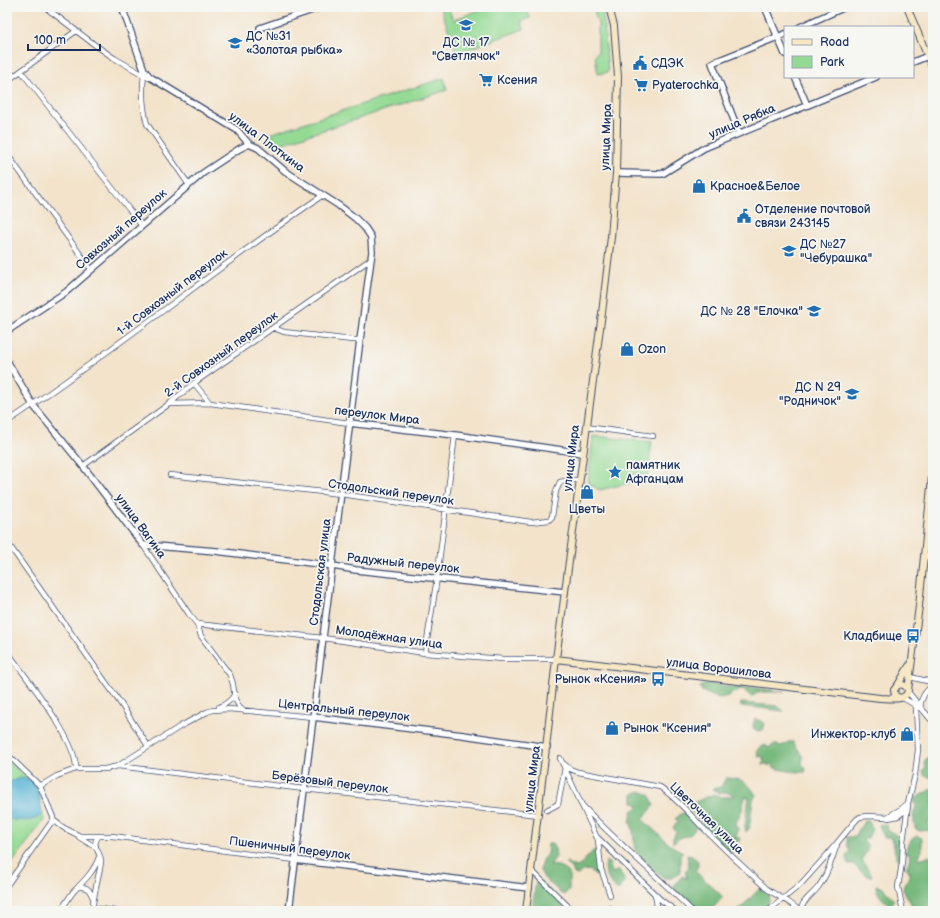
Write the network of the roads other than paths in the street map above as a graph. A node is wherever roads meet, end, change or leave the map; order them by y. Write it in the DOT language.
graph roads {
  1 [pos="47,7"];
  2 [pos="122,7"];
  3 [pos="321,7"];
  4 [pos="608,7"];
  5 [pos="765,7"];
  6 [pos="845,7"];
  7 [pos="907,7"];
  8 [pos="802,26"];
  9 [pos="260,28"];
  10 [pos="76,30"];
  11 [pos="784,34"];
  12 [pos="778,36"];
  13 [pos="784,51"];
  14 [pos="928,56"];
  15 [pos="914,62"];
  16 [pos="933,69"];
  17 [pos="21,71"];
  18 [pos="144,72"];
  19 [pos="795,78"];
  20 [pos="874,78"];
  21 [pos="7,81"];
  22 [pos="807,105"];
  23 [pos="739,133"];
  24 [pos="249,144"];
  25 [pos="7,154"];
  26 [pos="616,173"];
  27 [pos="189,185"];
  28 [pos="323,195"];
  29 [pos="142,226"];
  30 [pos="370,235"];
  31 [pos="371,259"];
  32 [pos="91,269"];
  33 [pos="274,328"];
  34 [pos="7,331"];
  35 [pos="360,340"];
  36 [pos="7,361"];
  37 [pos="194,383"];
  38 [pos="210,403"];
  39 [pos="169,404"];
  40 [pos="33,405"];
  41 [pos="7,422"];
  42 [pos="349,423"];
  43 [pos="586,427"];
  44 [pos="455,435"];
  45 [pos="653,436"];
  46 [pos="583,453"];
  47 [pos="83,466"];
  48 [pos="933,467"];
  49 [pos="170,475"];
  50 [pos="580,480"];
  51 [pos="341,494"];
  52 [pos="446,510"];
  53 [pos="7,542"];
  54 [pos="143,545"];
  55 [pos="925,554"];
  56 [pos="933,562"];
  57 [pos="332,566"];
  58 [pos="437,578"];
  59 [pos="565,592"];
  60 [pos="197,624"];
  61 [pos="323,638"];
  62 [pos="7,651"];
  63 [pos="425,653"];
  64 [pos="556,659"];
  65 [pos="911,663"];
  66 [pos="910,677"];
  67 [pos="933,680"];
  68 [pos="933,685"];
  69 [pos="896,687"];
  70 [pos="908,691"];
  71 [pos="235,693"];
  72 [pos="880,698"];
  73 [pos="902,698"];
  74 [pos="914,704"];
  75 [pos="920,708"];
  76 [pos="213,710"];
  77 [pos="244,711"];
  78 [pos="314,717"];
  79 [pos="933,722"];
  80 [pos="148,746"];
  81 [pos="547,747"];
  82 [pos="7,754"];
  83 [pos="560,758"];
  84 [pos="118,766"];
  85 [pos="565,766"];
  86 [pos="76,769"];
  87 [pos="40,786"];
  88 [pos="304,789"];
  89 [pos="908,803"];
  90 [pos="581,804"];
  91 [pos="547,810"];
  92 [pos="539,815"];
  93 [pos="52,820"];
  94 [pos="73,833"];
  95 [pos="596,836"];
  96 [pos="98,837"];
  97 [pos="838,842"];
  98 [pos="95,847"];
  99 [pos="100,855"];
  100 [pos="295,860"];
  101 [pos="531,870"];
  102 [pos="7,885"];
  103 [pos="79,887"];
  104 [pos="529,888"];
  105 [pos="655,894"];
  106 [pos="610,895"];
  107 [pos="93,898"];
  108 [pos="784,898"];
  109 [pos="92,910"];
  110 [pos="60,911"];
  111 [pos="115,911"];
  112 [pos="289,911"];
  113 [pos="526,911"];
  114 [pos="573,911"];
  115 [pos="652,911"];
  116 [pos="676,911"];
  117 [pos="692,911"];
  118 [pos="768,911"];
  119 [pos="800,911"];
  120 [pos="903,911"];
  1 -- 10 [label="street"];
  2 -- 18 [label="street"];
  3 -- 9 [label="street"];
  4 -- 26 [label="main road, улица Мира"];
  5 -- 12 [label="street"];
  6 -- 8 [label="street"];
  7 -- 14 [label="main road"];
  10 -- 17 [label="street"];
  10 -- 18 [label="street"];
  11 -- 12 [label="street"];
  12 -- 13 [label="street"];
  12 -- 23 [label="street"];
  14 -- 15 [label="street"];
  14 -- 16 [label="main road"];
  17 -- 21 [label="street"];
  17 -- 29 [label="street"];
  18 -- 24 [label="street, улица Плоткина"];
  18 -- 27 [label="street"];
  19 -- 22 [label="street"];
  20 -- 22 [label="street, улица Рябка"];
  22 -- 23 [label="street, улица Рябка"];
  23 -- 26 [label="street, улица Рябка"];
  24 -- 27 [label="street, Совхозный переулок"];
  24 -- 28 [label="street, улица Плоткина"];
  25 -- 32 [label="street"];
  26 -- 43 [label="main road, улица Мира"];
  27 -- 29 [label="street, Совхозный переулок"];
  28 -- 30 [label="street, улица Плоткина"];
  28 -- 40 [label="street, 1-й Совхозный переулок"];
  29 -- 32 [label="street, Совхозный переулок"];
  30 -- 31 [label="street, Стодольская улица"];
  31 -- 33 [label="street, 2-й Совхозный переулок"];
  31 -- 35 [label="street, Стодольская улица"];
  32 -- 34 [label="street, Совхозный переулок"];
  33 -- 35 [label="street"];
  33 -- 37 [label="street, 2-й Совхозный переулок"];
  35 -- 42 [label="street, Стодольская улица"];
  36 -- 40 [label="street, улица Вагина"];
  37 -- 38 [label="street"];
  37 -- 39 [label="street, 2-й Совхозный переулок"];
  38 -- 39 [label="street, переулок Мира"];
  38 -- 42 [label="street, переулок Мира"];
  39 -- 47 [label="street, 2-й Совхозный переулок"];
  40 -- 41 [label="street, 1-й Совхозный переулок"];
  40 -- 47 [label="street, улица Вагина"];
  42 -- 44 [label="street, переулок Мира"];
  42 -- 51 [label="street, Стодольская улица"];
  43 -- 45 [label="street"];
  43 -- 46 [label="main road, улица Мира"];
  44 -- 46 [label="street, переулок Мира"];
  44 -- 52 [label="street"];
  46 -- 50 [label="main road, улица Мира"];
  47 -- 54 [label="street, улица Вагина"];
  48 -- 55 [label="main road"];
  49 -- 51 [label="street, Стодольский переулок"];
  50 -- 52 [label="street, Стодольский переулок"];
  50 -- 59 [label="main road, улица Мира"];
  51 -- 52 [label="street, Стодольский переулок"];
  51 -- 57 [label="street, Стодольская улица"];
  52 -- 58 [label="street"];
  53 -- 80 [label="street"];
  54 -- 57 [label="street, Радужный переулок"];
  54 -- 60 [label="street, улица Вагина"];
  55 -- 56 [label="street"];
  55 -- 65 [label="main road"];
  57 -- 58 [label="street, Радужный переулок"];
  57 -- 61 [label="street, Стодольская улица"];
  58 -- 59 [label="street, Радужный переулок"];
  58 -- 63 [label="street"];
  59 -- 64 [label="main road, улица Мира"];
  60 -- 61 [label="street, Молодёжная улица"];
  60 -- 71 [label="street, улица Вагина"];
  61 -- 63 [label="street, Молодёжная улица"];
  61 -- 78 [label="street, Стодольская улица"];
  62 -- 86 [label="street"];
  63 -- 64 [label="street, Молодёжная улица"];
  64 -- 72 [label="main road, улица Ворошилова"];
  64 -- 81 [label="main road, улица Мира"];
  65 -- 66 [label="main road"];
  65 -- 69 [label="main road"];
  66 -- 67 [label="street"];
  66 -- 70 [label="main road"];
  68 -- 75 [label="street"];
  69 -- 70 [label="main road"];
  69 -- 72 [label="main road"];
  69 -- 73 [label="main road"];
  70 -- 73 [label="main road"];
  70 -- 75 [label="street"];
  71 -- 76 [label="street"];
  71 -- 77 [label="street, улица Вагина"];
  72 -- 73 [label="main road, улица Ворошилова"];
  73 -- 74 [label="street"];
  74 -- 75 [label="street"];
  74 -- 89 [label="street"];
  75 -- 79 [label="street"];
  76 -- 77 [label="street, Центральный переулок"];
  76 -- 80 [label="street, Центральный переулок"];
  77 -- 78 [label="street, Центральный переулок"];
  78 -- 81 [label="street, Центральный переулок"];
  78 -- 88 [label="street, Стодольская улица"];
  80 -- 84 [label="street, Центральный переулок"];
  81 -- 92 [label="main road, улица Мира"];
  82 -- 87 [label="street"];
  83 -- 85 [label="street"];
  84 -- 86 [label="street"];
  84 -- 88 [label="street, Берёзовый переулок"];
  85 -- 90 [label="street"];
  85 -- 91 [label="street"];
  85 -- 108 [label="street, Цветочная улица"];
  86 -- 87 [label="street"];
  87 -- 93 [label="street"];
  88 -- 92 [label="street, Берёзовый переулок"];
  88 -- 100 [label="street, Стодольская улица"];
  89 -- 97 [label="street"];
  89 -- 120 [label="street"];
  90 -- 95 [label="street"];
  90 -- 117 [label="street"];
  92 -- 101 [label="main road, улица Мира"];
  93 -- 94 [label="street, Пшеничный переулок"];
  93 -- 102 [label="street"];
  94 -- 96 [label="street, Пшеничный переулок"];
  94 -- 98 [label="street"];
  95 -- 105 [label="street"];
  95 -- 106 [label="street"];
  96 -- 98 [label="street"];
  96 -- 100 [label="street, Пшеничный переулок"];
  97 -- 108 [label="street"];
  97 -- 119 [label="street"];
  98 -- 99 [label="street"];
  99 -- 103 [label="street"];
  99 -- 107 [label="street"];
  100 -- 104 [label="street, Пшеничный переулок"];
  100 -- 112 [label="street, Стодольская улица"];
  101 -- 104 [label="main road, улица Мира"];
  101 -- 114 [label="street"];
  103 -- 107 [label="street"];
  103 -- 110 [label="street"];
  104 -- 113 [label="main road, улица Мира"];
  105 -- 115 [label="street"];
  105 -- 116 [label="street"];
  107 -- 109 [label="street"];
  108 -- 118 [label="street"];
  108 -- 119 [label="street, Цветочная улица"];
  109 -- 111 [label="street"];
}
